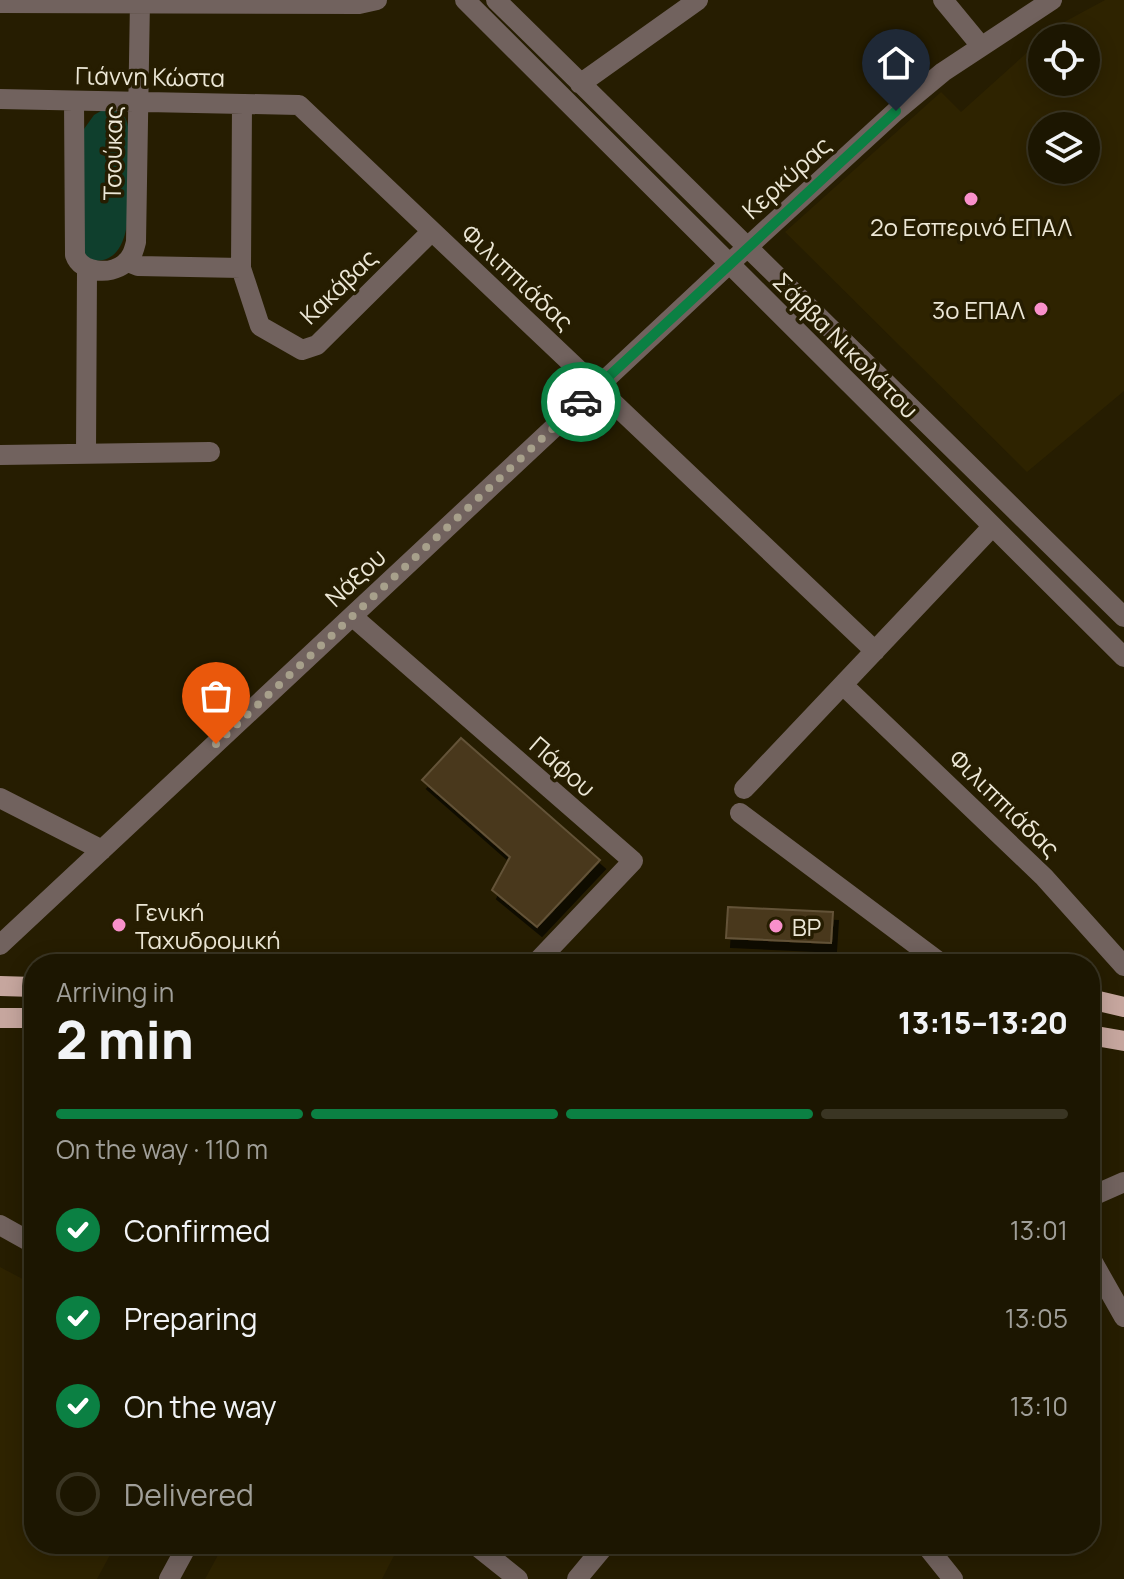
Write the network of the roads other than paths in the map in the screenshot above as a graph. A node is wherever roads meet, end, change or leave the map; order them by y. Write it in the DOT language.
graph roads {
  1 [pos="377,0"];
  2 [pos="465,0"];
  3 [pos="496,0"];
  4 [pos="698,0"];
  5 [pos="943,0"];
  6 [pos="1052,0"];
  7 [pos="140,2"];
  8 [pos="0,3"];
  9 [pos="981,46"];
  10 [pos="580,84"];
  11 [pos="0,99"];
  12 [pos="74,101"];
  13 [pos="139,102"];
  14 [pos="242,104"];
  15 [pos="299,105"];
  16 [pos="432,231"];
  17 [pos="746,248"];
  18 [pos="128,262"];
  19 [pos="729,264"];
  20 [pos="241,268"];
  21 [pos="87,270"];
  22 [pos="597,387"];
  23 [pos="210,452"];
  24 [pos="86,453"];
  25 [pos="0,455"];
  26 [pos="992,527"];
  27 [pos="352,616"];
  28 [pos="1124,617"];
  29 [pos="875,651"];
  30 [pos="1124,657"];
  31 [pos="843,685"];
  32 [pos="744,789"];
  33 [pos="0,798"];
  34 [pos="740,813"];
  35 [pos="102,850"];
  36 [pos="0,945"];
  37 [pos="545,954"];
  38 [pos="929,954"];
  39 [pos="1124,966"];
  40 [pos="0,986"];
  41 [pos="24,987"];
  42 [pos="1100,1001"];
  43 [pos="1124,1007"];
  44 [pos="0,1018"];
  45 [pos="24,1018"];
  46 [pos="1100,1037"];
  47 [pos="1124,1041"];
  48 [pos="1124,1182"];
  49 [pos="1100,1193"];
  50 [pos="0,1225"];
  51 [pos="24,1238"];
  52 [pos="1100,1275"];
  53 [pos="1124,1317"];
  54 [pos="183,1554"];
  55 [pos="487,1554"];
  56 [pos="598,1554"];
  57 [pos="933,1554"];
  58 [pos="169,1579"];
  59 [pos="518,1579"];
  60 [pos="577,1579"];
  61 [pos="953,1579"];
  1 -- 7 [label="street"];
  2 -- 19 [label="street, Σάββα Νικολάτου"];
  3 -- 10 [label="street, Σάββα Νικολάτου"];
  4 -- 10 [label="street"];
  5 -- 9 [label="street"];
  6 -- 9 [label="street, Κερκύρας"];
  7 -- 8 [label="street"];
  7 -- 13 [label="street, Τσούκας"];
  9 -- 17 [label="street, Κερκύρας"];
  10 -- 17 [label="street, Σάββα Νικολάτου"];
  11 -- 12 [label="street, Γιάννη Κώστα"];
  12 -- 13 [label="street, Γιάννη Κώστα"];
  12 -- 21 [label="street, Τσούκας"];
  13 -- 14 [label="street, Γιάννη Κώστα"];
  13 -- 18 [label="street, Τσούκας"];
  14 -- 15 [label="street, Γιάννη Κώστα"];
  14 -- 20 [label="street, Κακάβας"];
  15 -- 16 [label="street, Φιλιππιάδας"];
  16 -- 20 [label="street, Κακάβας"];
  16 -- 22 [label="street, Φιλιππιάδας"];
  17 -- 19 [label="street, Νάξου"];
  17 -- 28 [label="street, Σάββα Νικολάτου"];
  18 -- 20 [label="street"];
  18 -- 21 [label="street"];
  19 -- 22 [label="street, Νάξου"];
  19 -- 26 [label="street, Σάββα Νικολάτου"];
  21 -- 24 [label="street, Τσούκας"];
  22 -- 27 [label="street, Νάξου"];
  22 -- 29 [label="street, Φιλιππιάδας"];
  23 -- 24 [label="street"];
  24 -- 25 [label="street"];
  26 -- 29 [label="street"];
  26 -- 30 [label="street, Σάββα Νικολάτου"];
  27 -- 35 [label="street, Νάξου"];
  27 -- 37 [label="street, Πάφου"];
  29 -- 31 [label="street"];
  31 -- 32 [label="street"];
  31 -- 39 [label="street, Φιλιππιάδας"];
  33 -- 35 [label="street"];
  34 -- 38 [label="street"];
  35 -- 36 [label="street, Νάξου"];
  40 -- 41 [label="main road"];
  42 -- 43 [label="main road"];
  44 -- 45 [label="main road"];
  46 -- 47 [label="main road"];
  48 -- 49 [label="street"];
  50 -- 51 [label="street"];
  52 -- 53 [label="street"];
  54 -- 58 [label="street"];
  55 -- 59 [label="street"];
  56 -- 60 [label="street"];
  57 -- 61 [label="street"];
}
